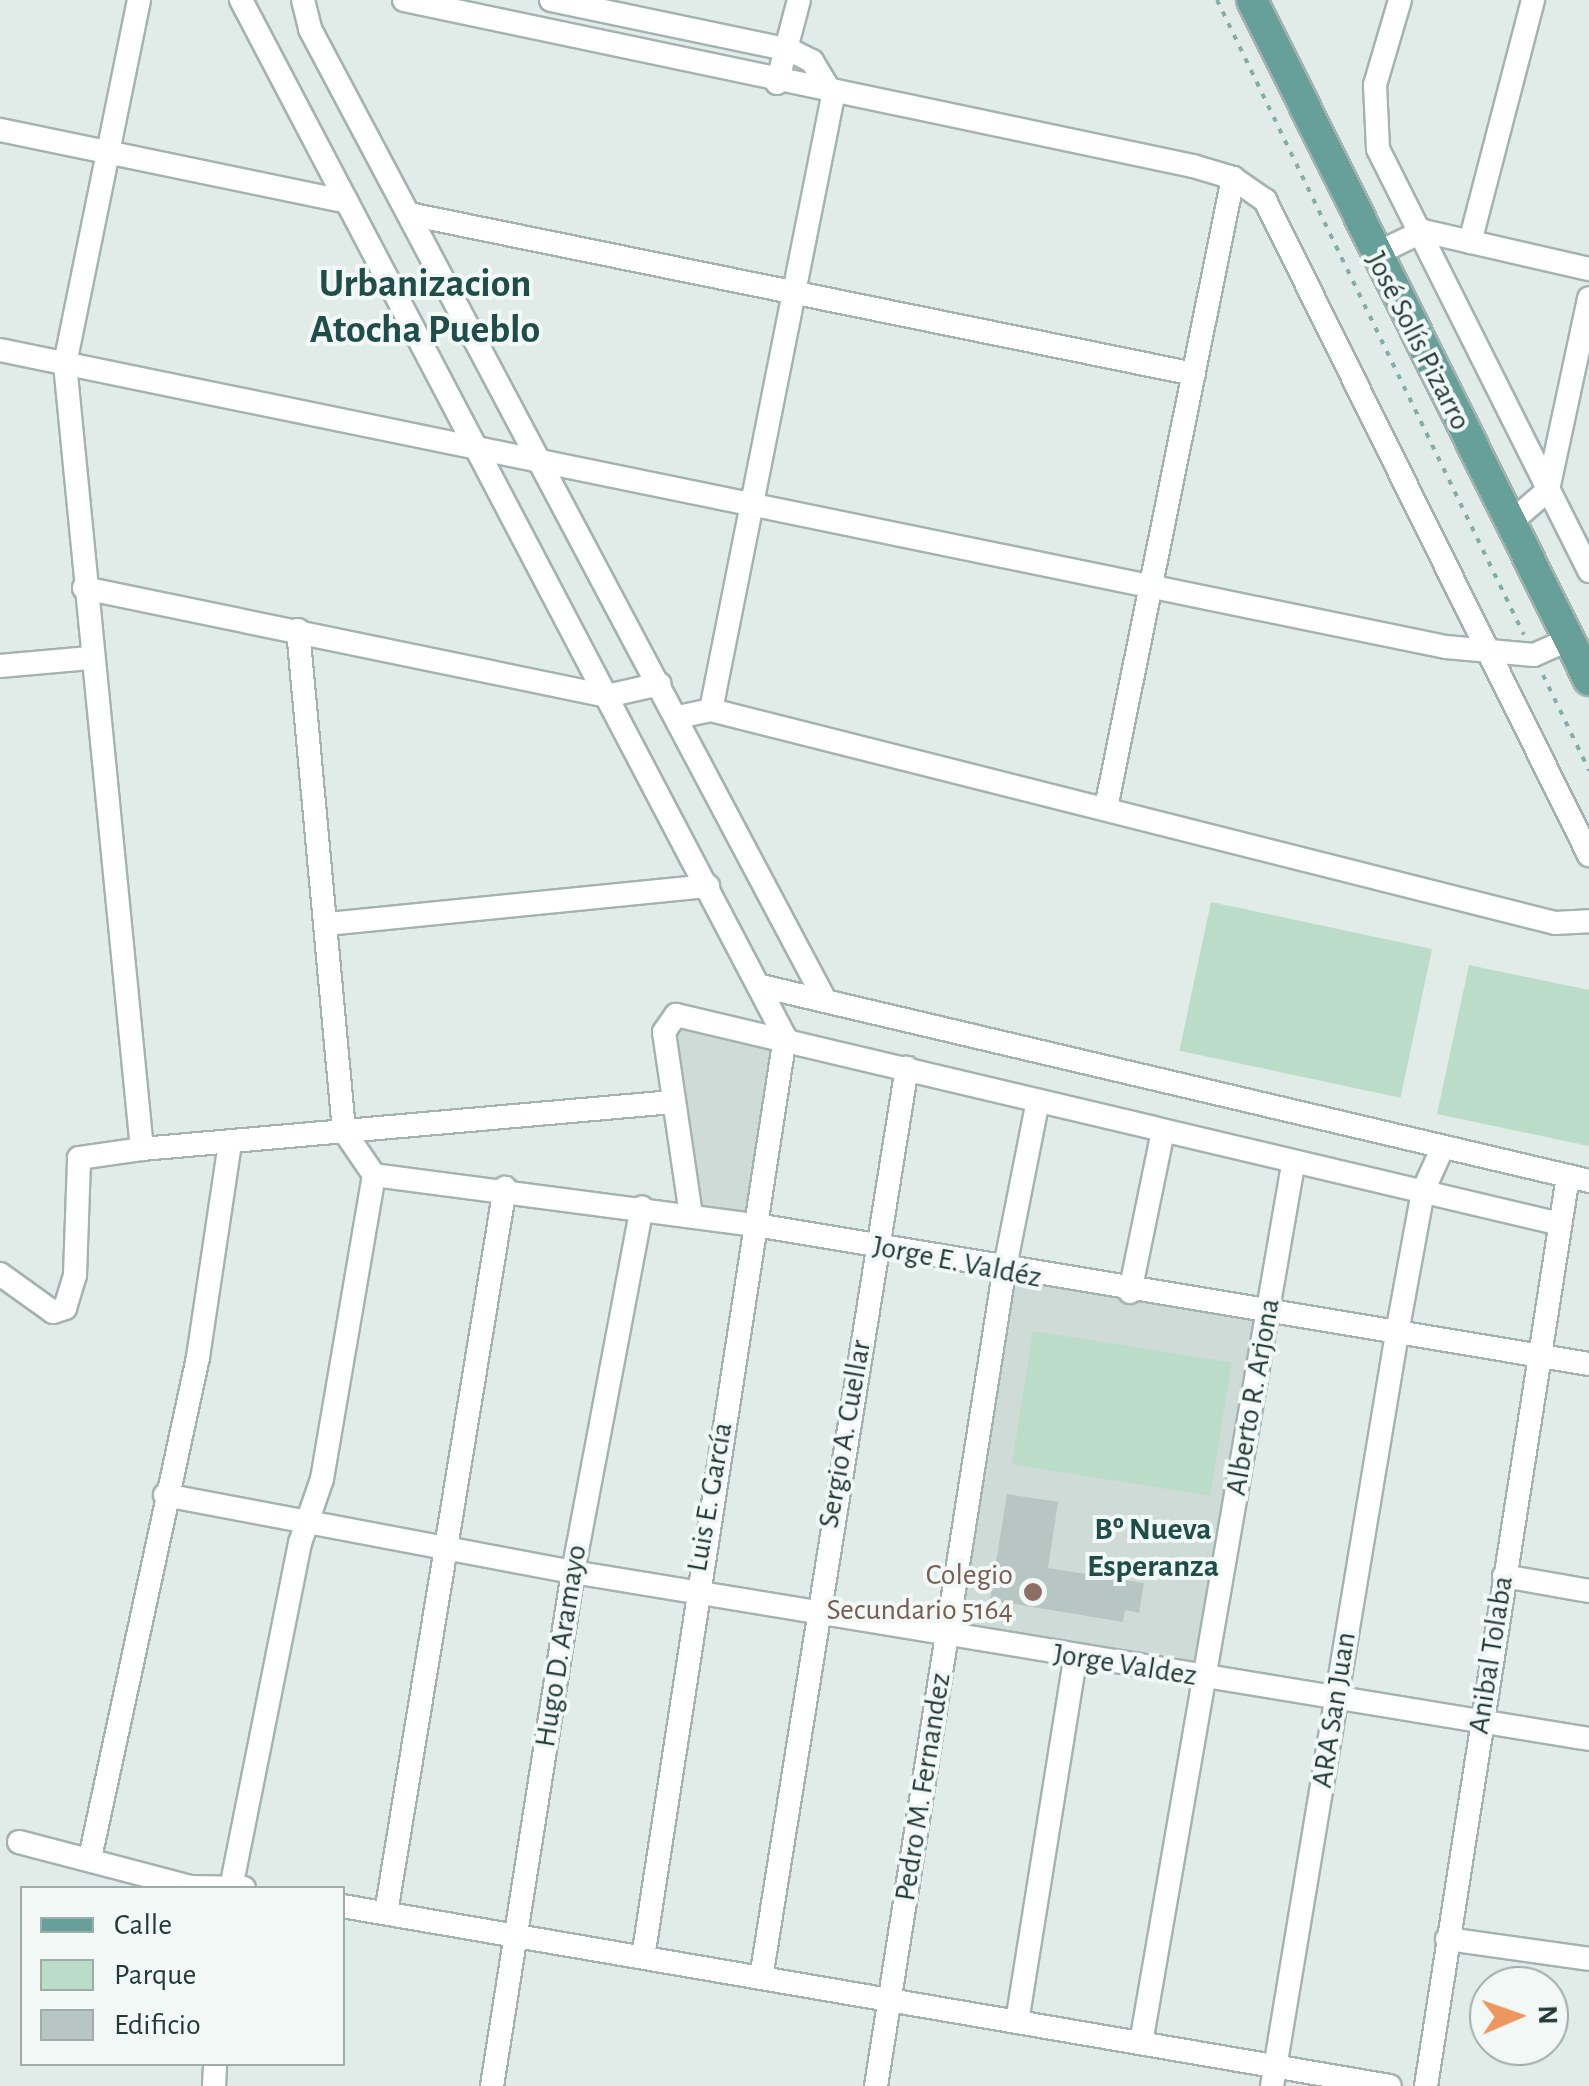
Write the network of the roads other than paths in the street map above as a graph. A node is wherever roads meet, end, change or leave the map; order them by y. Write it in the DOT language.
graph roads {
  1 [pos="138,0"];
  2 [pos="241,0"];
  3 [pos="291,0"];
  4 [pos="303,0"];
  5 [pos="404,0"];
  6 [pos="551,0"];
  7 [pos="799,0"];
  8 [pos="1252,0"];
  9 [pos="1400,0"];
  10 [pos="1533,0"];
  11 [pos="635,8"];
  12 [pos="310,30"];
  13 [pos="790,50"];
  14 [pos="777,84"];
  15 [pos="833,96"];
  16 [pos="0,130"];
  17 [pos="109,153"];
  18 [pos="1233,178"];
  19 [pos="347,202"];
  20 [pos="409,214"];
  21 [pos="1423,231"];
  22 [pos="1470,242"];
  23 [pos="1374,255"];
  24 [pos="1589,269"];
  25 [pos="794,293"];
  26 [pos="1589,298"];
  27 [pos="0,350"];
  28 [pos="65,364"];
  29 [pos="1194,374"];
  30 [pos="478,450"];
  31 [pos="538,462"];
  32 [pos="1548,490"];
  33 [pos="752,506"];
  34 [pos="1510,524"];
  35 [pos="1589,571"];
  36 [pos="1151,584"];
  37 [pos="84,588"];
  38 [pos="298,630"];
  39 [pos="1568,640"];
  40 [pos="1488,654"];
  41 [pos="90,658"];
  42 [pos="0,666"];
  43 [pos="1589,680"];
  44 [pos="660,684"];
  45 [pos="608,696"];
  46 [pos="711,710"];
  47 [pos="678,717"];
  48 [pos="1106,808"];
  49 [pos="1589,855"];
  50 [pos="708,886"];
  51 [pos="1589,921"];
  52 [pos="326,924"];
  53 [pos="761,986"];
  54 [pos="824,998"];
  55 [pos="784,1037"];
  56 [pos="907,1068"];
  57 [pos="1038,1100"];
  58 [pos="674,1102"];
  59 [pos="344,1131"];
  60 [pos="1163,1131"];
  61 [pos="230,1142"];
  62 [pos="1444,1147"];
  63 [pos="142,1149"];
  64 [pos="1293,1165"];
  65 [pos="374,1176"];
  66 [pos="1579,1179"];
  67 [pos="504,1188"];
  68 [pos="1423,1190"];
  69 [pos="642,1207"];
  70 [pos="692,1215"];
  71 [pos="756,1224"];
  72 [pos="1560,1224"];
  73 [pos="878,1246"];
  74 [pos="1004,1272"];
  75 [pos="0,1274"];
  76 [pos="1130,1292"];
  77 [pos="1268,1314"];
  78 [pos="1397,1333"];
  79 [pos="1540,1355"];
  80 [pos="1589,1364"];
  81 [pos="165,1495"];
  82 [pos="308,1519"];
  83 [pos="441,1547"];
  84 [pos="573,1572"];
  85 [pos="1504,1576"];
  86 [pos="694,1590"];
  87 [pos="1589,1591"];
  88 [pos="814,1610"];
  89 [pos="946,1635"];
  90 [pos="1075,1658"];
  91 [pos="1202,1678"];
  92 [pos="1335,1699"];
  93 [pos="1480,1722"];
  94 [pos="1589,1739"];
  95 [pos="18,1842"];
  96 [pos="90,1858"];
  97 [pos="191,1886"];
  98 [pos="235,1886"];
  99 [pos="345,1906"];
  100 [pos="386,1913"];
  101 [pos="514,1935"];
  102 [pos="1447,1939"];
  103 [pos="643,1958"];
  104 [pos="1589,1959"];
  105 [pos="761,1978"];
  106 [pos="890,2000"];
  107 [pos="1017,2022"];
  108 [pos="1141,2043"];
  109 [pos="1274,2076"];
  110 [pos="1339,2081"];
  111 [pos="492,2086"];
  112 [pos="876,2086"];
  113 [pos="1390,2086"];
  114 [pos="1426,2086"];
  1 -- 17 [label="street"];
  2 -- 19 [label="street"];
  3 -- 12 [label="street"];
  4 -- 12 [label="street"];
  5 -- 14 [label="street"];
  6 -- 11 [label="street"];
  7 -- 13 [label="street"];
  8 -- 23 [label="main road, José Solís Pizarro"];
  9 -- 21 [label="street"];
  10 -- 22 [label="street"];
  11 -- 13 [label="street"];
  12 -- 20 [label="street"];
  13 -- 14 [label="street"];
  13 -- 15 [label="street"];
  14 -- 15 [label="street"];
  15 -- 18 [label="street"];
  15 -- 25 [label="street"];
  16 -- 17 [label="street"];
  17 -- 19 [label="street"];
  17 -- 28 [label="street"];
  18 -- 29 [label="street"];
  18 -- 40 [label="street"];
  19 -- 30 [label="street"];
  20 -- 25 [label="street"];
  20 -- 31 [label="street"];
  21 -- 22 [label="street"];
  21 -- 23 [label="street"];
  21 -- 32 [label="street"];
  22 -- 24 [label="street"];
  23 -- 34 [label="main road, José Solís Pizarro"];
  25 -- 29 [label="street"];
  25 -- 33 [label="street"];
  26 -- 32 [label="street"];
  27 -- 28 [label="street"];
  28 -- 30 [label="street"];
  28 -- 37 [label="street"];
  29 -- 36 [label="street"];
  30 -- 31 [label="street"];
  30 -- 45 [label="street"];
  31 -- 33 [label="street"];
  31 -- 44 [label="street"];
  32 -- 34 [label="street"];
  32 -- 35 [label="street"];
  33 -- 36 [label="street"];
  33 -- 46 [label="street"];
  34 -- 39 [label="main road, José Solís Pizarro"];
  36 -- 40 [label="street"];
  36 -- 48 [label="street"];
  37 -- 38 [label="street"];
  37 -- 41 [label="street"];
  38 -- 45 [label="street"];
  38 -- 52 [label="street"];
  39 -- 40 [label="street"];
  39 -- 43 [label="main road, José Solís Pizarro"];
  40 -- 49 [label="street"];
  41 -- 42 [label="street"];
  41 -- 63 [label="street"];
  44 -- 45 [label="street"];
  44 -- 47 [label="street"];
  45 -- 50 [label="street"];
  46 -- 47 [label="street"];
  46 -- 48 [label="street"];
  47 -- 54 [label="street"];
  48 -- 51 [label="street"];
  50 -- 52 [label="street"];
  50 -- 53 [label="street"];
  52 -- 59 [label="street"];
  53 -- 54 [label="street"];
  53 -- 55 [label="street"];
  54 -- 62 [label="street"];
  55 -- 56 [label="street"];
  55 -- 58 [label="street"];
  55 -- 71 [label="street, Luis E. García"];
  56 -- 57 [label="street"];
  56 -- 73 [label="street, Sergio A. Cuellar"];
  57 -- 60 [label="street"];
  57 -- 74 [label="street, Pedro M. Fernandez"];
  58 -- 59 [label="street"];
  58 -- 70 [label="street"];
  59 -- 61 [label="street"];
  59 -- 65 [label="street"];
  60 -- 64 [label="street"];
  60 -- 76 [label="street"];
  61 -- 63 [label="street"];
  61 -- 81 [label="street"];
  62 -- 66 [label="street"];
  62 -- 68 [label="street, ARA San Juan"];
  63 -- 75 [label="street"];
  64 -- 68 [label="street"];
  64 -- 77 [label="street, Alberto R. Arjona"];
  65 -- 67 [label="street, Jorge E. Valdéz"];
  65 -- 82 [label="street"];
  66 -- 72 [label="street, Anibal Tolaba"];
  67 -- 69 [label="street, Jorge E. Valdéz"];
  67 -- 83 [label="street"];
  68 -- 72 [label="street"];
  68 -- 78 [label="street, ARA San Juan"];
  69 -- 70 [label="street, Jorge E. Valdéz"];
  69 -- 84 [label="street, Hugo D. Aramayo"];
  70 -- 71 [label="street, Jorge E. Valdéz"];
  71 -- 73 [label="street, Jorge E. Valdéz"];
  71 -- 86 [label="street, Luis E. García"];
  72 -- 79 [label="street, Anibal Tolaba"];
  73 -- 74 [label="street, Jorge E. Valdéz"];
  73 -- 88 [label="street, Sergio A. Cuellar"];
  74 -- 76 [label="street, Jorge E. Valdéz"];
  74 -- 89 [label="street, Pedro M. Fernandez"];
  76 -- 77 [label="street, Jorge E. Valdéz"];
  77 -- 78 [label="street, Jorge E. Valdéz"];
  77 -- 91 [label="street, Alberto R. Arjona"];
  78 -- 79 [label="street, Jorge E. Valdéz"];
  78 -- 92 [label="street, ARA San Juan"];
  79 -- 80 [label="street, Jorge E. Valdéz"];
  79 -- 85 [label="street, Anibal Tolaba"];
  81 -- 82 [label="street, Jorge Valdez"];
  81 -- 96 [label="street"];
  82 -- 83 [label="street, Jorge Valdez"];
  82 -- 98 [label="street"];
  83 -- 84 [label="street, Jorge Valdez"];
  83 -- 100 [label="street"];
  84 -- 86 [label="street, Jorge Valdez"];
  84 -- 101 [label="street, Hugo D. Aramayo"];
  85 -- 87 [label="street"];
  85 -- 93 [label="street, Anibal Tolaba"];
  86 -- 88 [label="street, Jorge Valdez"];
  86 -- 103 [label="street, Luis E. García"];
  88 -- 89 [label="street, Jorge Valdez"];
  88 -- 105 [label="street, Sergio A. Cuellar"];
  89 -- 90 [label="street, Jorge Valdez"];
  89 -- 106 [label="street, Pedro M. Fernandez"];
  90 -- 91 [label="street, Jorge Valdez"];
  90 -- 107 [label="street"];
  91 -- 92 [label="street, Jorge Valdez"];
  91 -- 108 [label="street, Alberto R. Arjona"];
  92 -- 93 [label="street, Jorge Valdez"];
  92 -- 109 [label="street, ARA San Juan"];
  93 -- 94 [label="street, Jorge Valdez"];
  93 -- 102 [label="street, Anibal Tolaba"];
  95 -- 96 [label="street"];
  96 -- 97 [label="street"];
  99 -- 100 [label="street"];
  100 -- 101 [label="street"];
  101 -- 103 [label="street"];
  101 -- 111 [label="street, Hugo D. Aramayo"];
  102 -- 104 [label="street"];
  102 -- 114 [label="street, Anibal Tolaba"];
  103 -- 105 [label="street"];
  105 -- 106 [label="street"];
  106 -- 107 [label="street"];
  106 -- 112 [label="street, Pedro M. Fernandez"];
  107 -- 108 [label="street"];
  108 -- 109 [label="street"];
  109 -- 110 [label="street"];
  110 -- 113 [label="street"];
}
